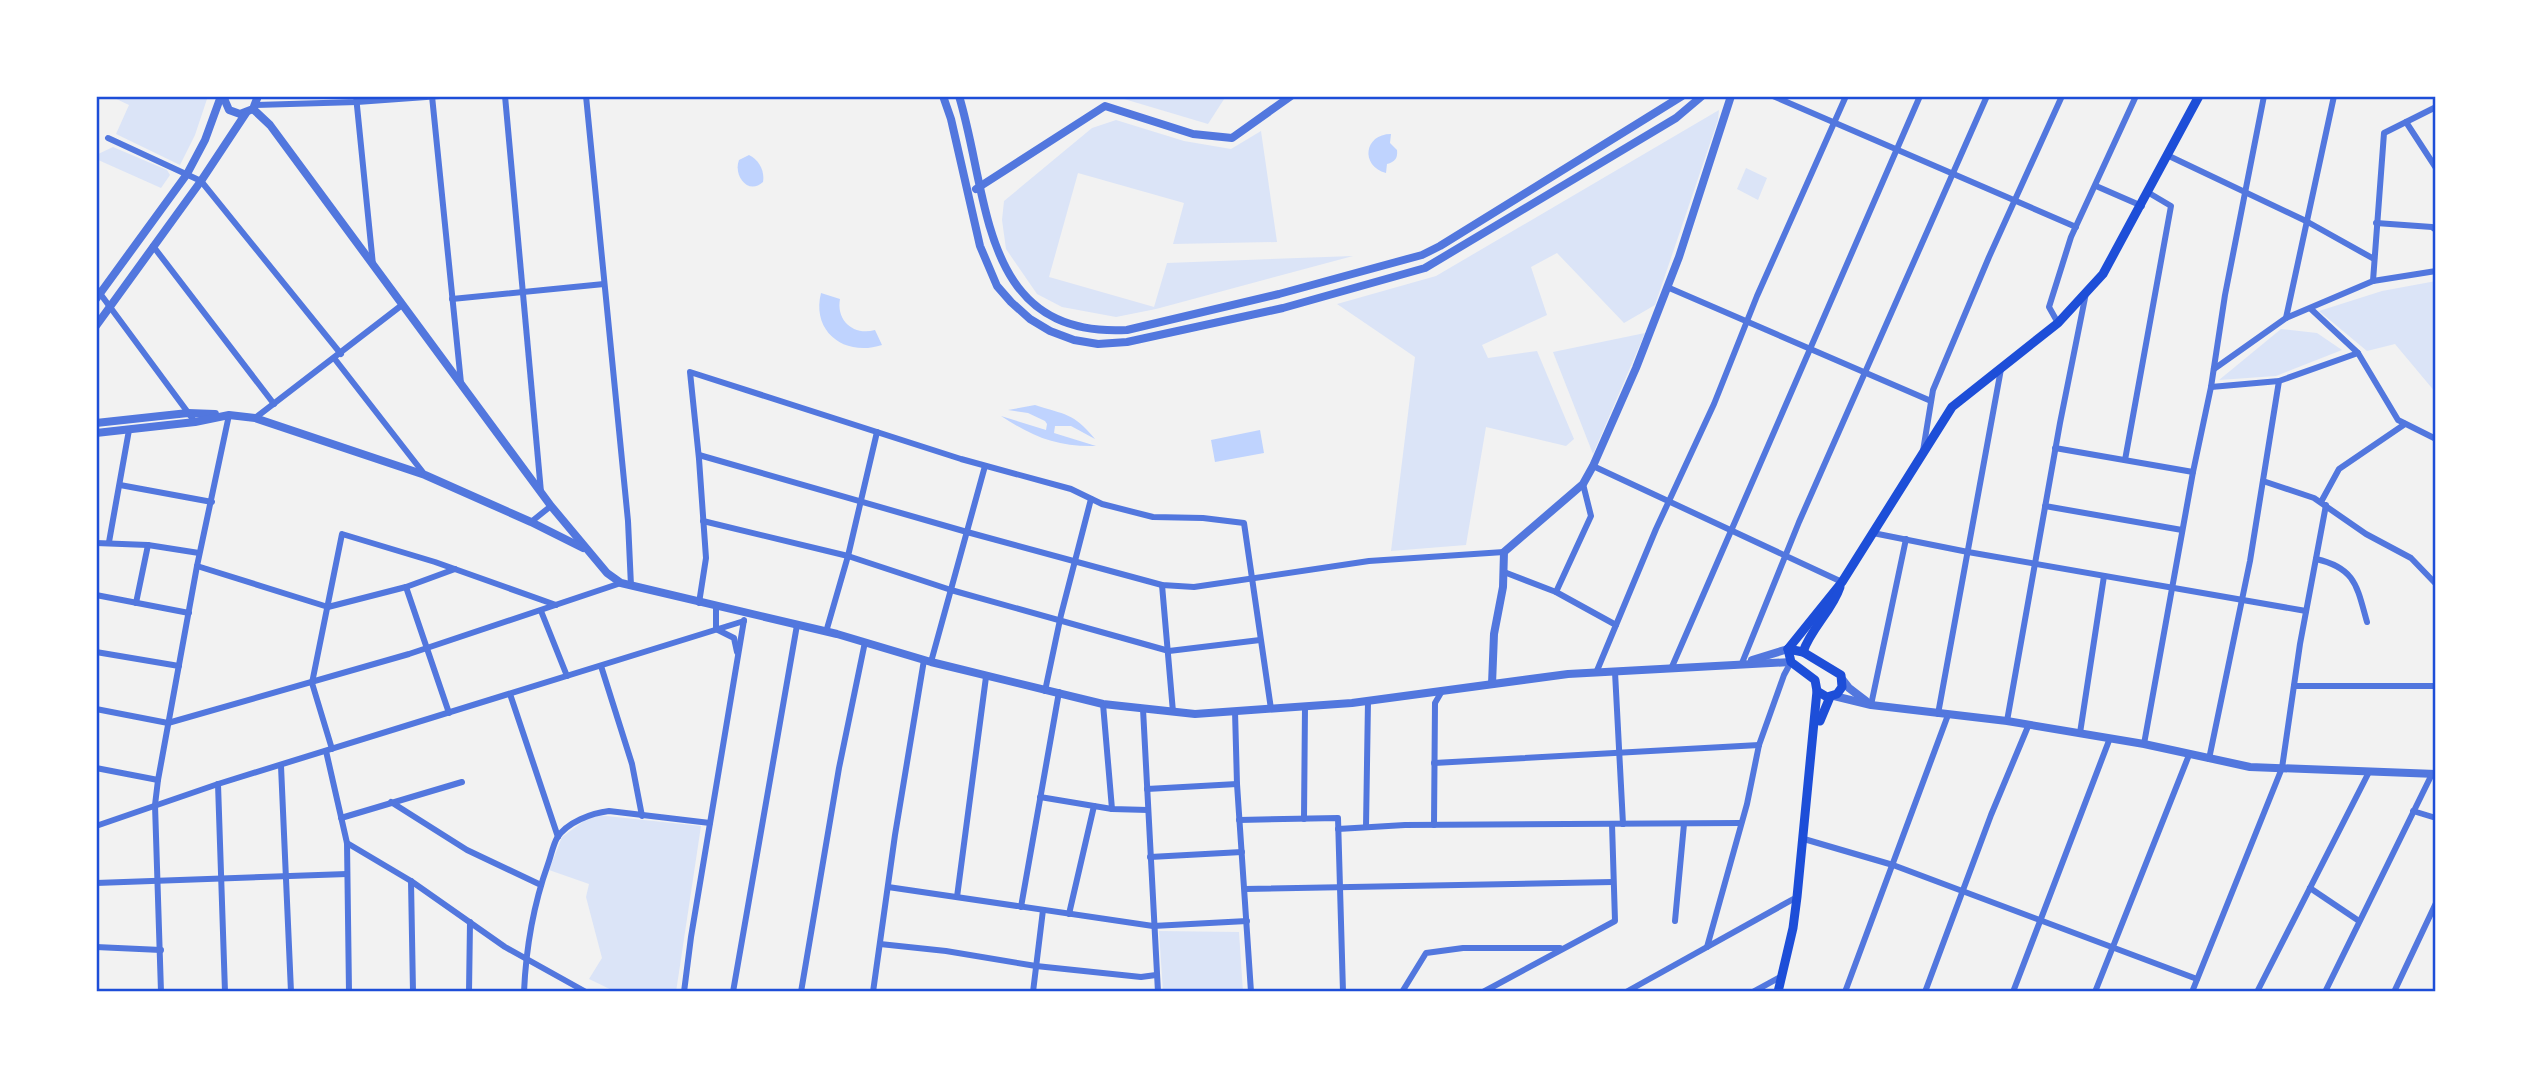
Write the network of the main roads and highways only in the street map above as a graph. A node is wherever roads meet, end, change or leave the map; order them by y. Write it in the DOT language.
graph roads {
  1 [pos="2199,96"];
  2 [pos="1842,582"];
  3 [pos="1788,649"];
  4 [pos="1803,652"];
  5 [pos="1830,669"];
  6 [pos="1815,680"];
  7 [pos="1817,691"];
  8 [pos="1832,696"];
  9 [pos="1814,740"];
  10 [pos="1778,992"];
  1 -- 2 [label="main road"];
  2 -- 3 [label="main road"];
  2 -- 4 [label="main road"];
  3 -- 4 [label="main road"];
  3 -- 6 [label="main road"];
  4 -- 5 [label="main road"];
  5 -- 6 [label="main road"];
  5 -- 8 [label="main road"];
  6 -- 7 [label="main road"];
  7 -- 8 [label="main road"];
  7 -- 9 [label="main road"];
  8 -- 9 [label="main road"];
  9 -- 10 [label="main road"];
}
